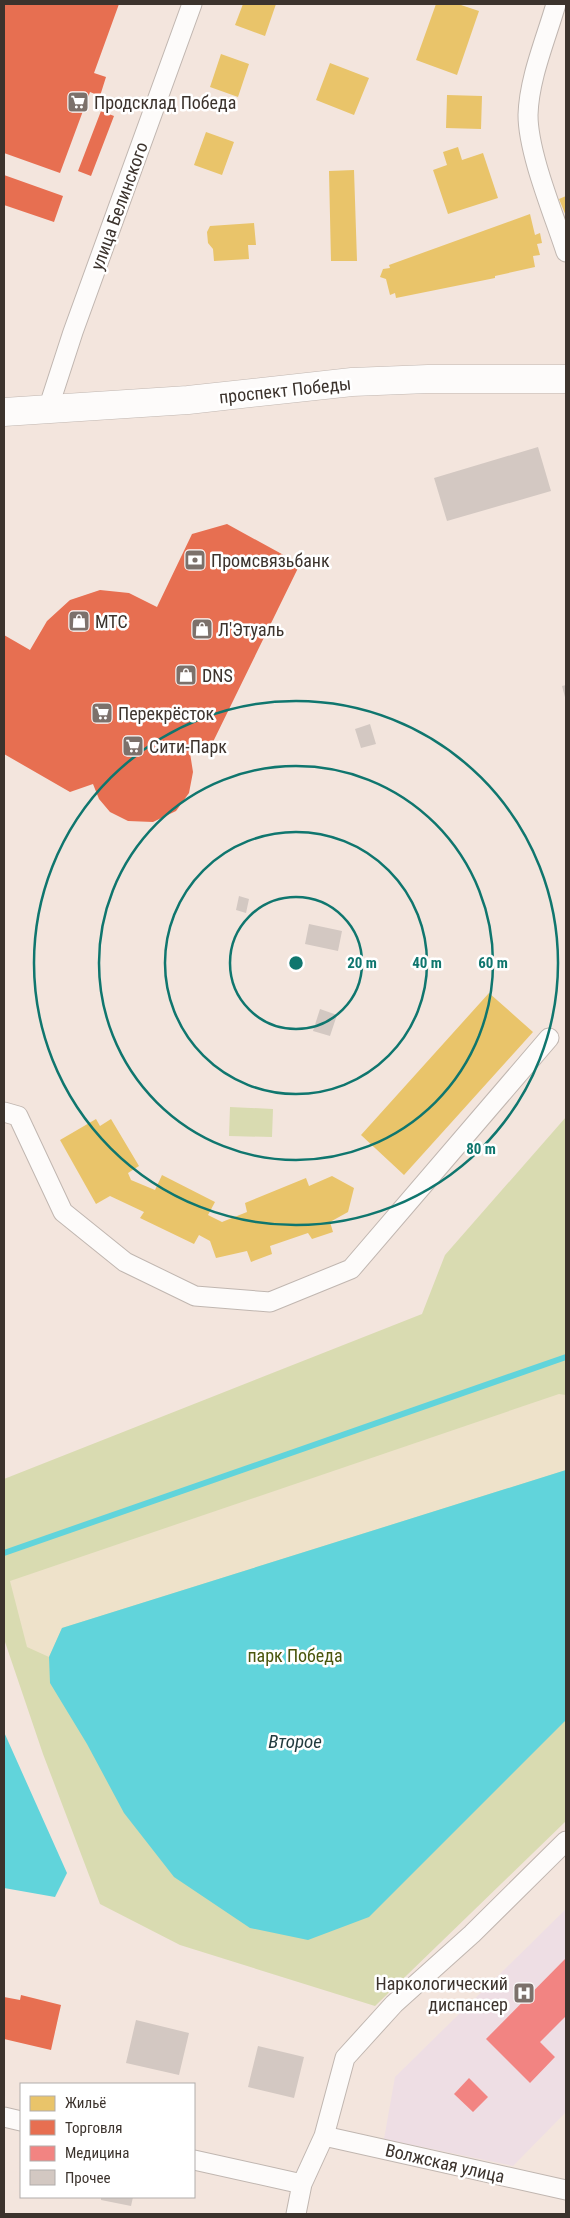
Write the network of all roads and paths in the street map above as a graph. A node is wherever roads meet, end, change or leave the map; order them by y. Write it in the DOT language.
graph roads {
  1 [pos="192,4"];
  2 [pos="556,4"];
  3 [pos="566,252"];
  4 [pos="566,379"];
  5 [pos="48,409"];
  6 [pos="4,412"];
  7 [pos="548,1038"];
  8 [pos="4,1112"];
  9 [pos="566,1841"];
  10 [pos="4,2117"];
  11 [pos="20,2121"];
  12 [pos="324,2136"];
  13 [pos="195,2160"];
  14 [pos="302,2184"];
  15 [pos="566,2190"];
  16 [pos="296,2214"];
  1 -- 5 [label="street, улица Белинского"];
  2 -- 3 [label="street"];
  4 -- 5 [label="main road, проспект Победы"];
  5 -- 6 [label="main road, проспект Победы"];
  7 -- 8 [label="street"];
  9 -- 12 [label="street"];
  10 -- 11 [label="street"];
  12 -- 14 [label="street"];
  12 -- 15 [label="street, Волжская улица"];
  13 -- 14 [label="street"];
  14 -- 16 [label="street"];
}
